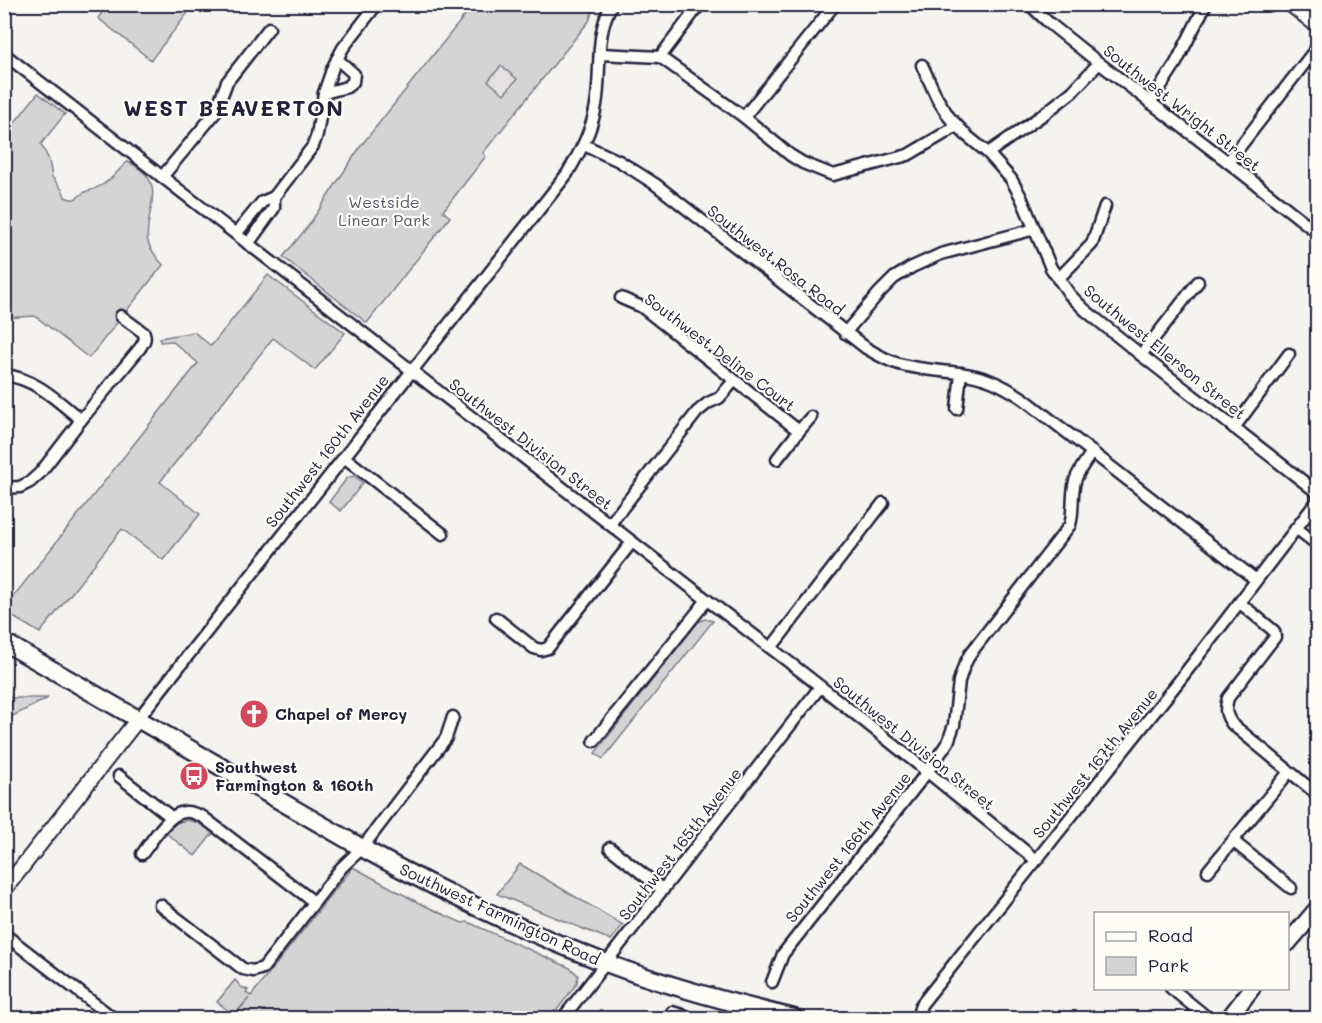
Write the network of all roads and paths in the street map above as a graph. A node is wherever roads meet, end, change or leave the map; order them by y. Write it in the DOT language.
graph roads {
  1 [pos="377,4"];
  2 [pos="612,4"];
  3 [pos="700,4"];
  4 [pos="835,4"];
  5 [pos="1029,4"];
  6 [pos="1206,4"];
  7 [pos="1290,4"];
  8 [pos="1317,26"];
  9 [pos="269,28"];
  10 [pos="1317,46"];
  11 [pos="4,54"];
  12 [pos="600,54"];
  13 [pos="660,57"];
  14 [pos="337,59"];
  15 [pos="1099,63"];
  16 [pos="922,65"];
  17 [pos="324,93"];
  18 [pos="1150,103"];
  19 [pos="744,117"];
  20 [pos="957,126"];
  21 [pos="584,145"];
  22 [pos="988,153"];
  23 [pos="1228,162"];
  24 [pos="162,177"];
  25 [pos="274,197"];
  26 [pos="1105,206"];
  27 [pos="1035,229"];
  28 [pos="1317,233"];
  29 [pos="236,234"];
  30 [pos="248,244"];
  31 [pos="1058,279"];
  32 [pos="1198,282"];
  33 [pos="621,298"];
  34 [pos="121,316"];
  35 [pos="845,333"];
  36 [pos="1289,354"];
  37 [pos="1141,355"];
  38 [pos="412,371"];
  39 [pos="961,373"];
  40 [pos="4,375"];
  41 [pos="734,381"];
  42 [pos="957,409"];
  43 [pos="811,417"];
  44 [pos="81,420"];
  45 [pos="1234,428"];
  46 [pos="799,431"];
  47 [pos="1092,452"];
  48 [pos="344,458"];
  49 [pos="777,459"];
  50 [pos="4,488"];
  51 [pos="1317,493"];
  52 [pos="1317,500"];
  53 [pos="883,503"];
  54 [pos="610,524"];
  55 [pos="1296,528"];
  56 [pos="443,534"];
  57 [pos="632,542"];
  58 [pos="1317,545"];
  59 [pos="1256,580"];
  60 [pos="707,600"];
  61 [pos="1240,603"];
  62 [pos="496,618"];
  63 [pos="4,642"];
  64 [pos="771,648"];
  65 [pos="820,687"];
  66 [pos="453,717"];
  67 [pos="138,719"];
  68 [pos="594,741"];
  69 [pos="928,771"];
  70 [pos="1289,772"];
  71 [pos="119,776"];
  72 [pos="1317,795"];
  73 [pos="171,817"];
  74 [pos="1233,841"];
  75 [pos="362,848"];
  76 [pos="610,848"];
  77 [pos="142,854"];
  78 [pos="1036,860"];
  79 [pos="1208,871"];
  80 [pos="1290,888"];
  81 [pos="4,890"];
  82 [pos="663,890"];
  83 [pos="314,902"];
  84 [pos="160,905"];
  85 [pos="1317,908"];
  86 [pos="4,934"];
  87 [pos="1289,941"];
  88 [pos="606,963"];
  89 [pos="772,982"];
  90 [pos="1173,990"];
  91 [pos="1250,990"];
  92 [pos="672,1012"];
  93 [pos="918,1015"];
  94 [pos="113,1018"];
  95 [pos="563,1018"];
  96 [pos="692,1018"];
  97 [pos="794,1018"];
  98 [pos="1208,1018"];
  99 [pos="1229,1018"];
  1 -- 14 [label="street"];
  2 -- 12 [label="street, Southwest 160th Avenue"];
  3 -- 13 [label="street"];
  4 -- 19 [label="street"];
  5 -- 15 [label="street, Southwest Wright Street"];
  6 -- 18 [label="street"];
  7 -- 8 [label="street"];
  9 -- 24 [label="street"];
  10 -- 23 [label="street"];
  11 -- 24 [label="street, Southwest Division Street"];
  12 -- 13 [label="street"];
  12 -- 21 [label="street, Southwest 160th Avenue"];
  13 -- 19 [label="street"];
  14 -- 17 [label="street"];
  14 -- 17 [label="street"];
  15 -- 18 [label="street, Southwest Wright Street"];
  15 -- 22 [label="street"];
  16 -- 20 [label="street, Southwest Ellerson Street"];
  17 -- 25 [label="street"];
  18 -- 23 [label="street, Southwest Wright Street"];
  19 -- 20 [label="street"];
  20 -- 22 [label="street, Southwest Ellerson Street"];
  21 -- 35 [label="street, Southwest Rosa Road"];
  21 -- 38 [label="street, Southwest 160th Avenue"];
  22 -- 27 [label="street, Southwest Ellerson Street"];
  23 -- 28 [label="street, Southwest Wright Street"];
  24 -- 29 [label="street, Southwest Division Street"];
  25 -- 29 [label="street"];
  25 -- 30 [label="street"];
  26 -- 31 [label="street"];
  27 -- 31 [label="street, Southwest Ellerson Street"];
  27 -- 35 [label="street"];
  29 -- 30 [label="street, Southwest Division Street"];
  30 -- 38 [label="street, Southwest Division Street"];
  31 -- 37 [label="street, Southwest Ellerson Street"];
  32 -- 37 [label="street"];
  33 -- 41 [label="street, Southwest Deline Court"];
  34 -- 44 [label="street"];
  35 -- 39 [label="street, Southwest Rosa Road"];
  36 -- 45 [label="street"];
  37 -- 45 [label="street, Southwest Ellerson Street"];
  38 -- 48 [label="street, Southwest 160th Avenue"];
  38 -- 54 [label="street, Southwest Division Street"];
  39 -- 42 [label="street"];
  39 -- 47 [label="street, Southwest Rosa Road"];
  40 -- 44 [label="street"];
  41 -- 46 [label="street, Southwest Deline Court"];
  41 -- 54 [label="street"];
  43 -- 46 [label="street, Southwest Deline Court"];
  44 -- 50 [label="street"];
  45 -- 51 [label="street, Southwest Ellerson Street"];
  46 -- 49 [label="street, Southwest Deline Court"];
  47 -- 59 [label="street, Southwest Rosa Road"];
  47 -- 69 [label="street, Southwest 166th Avenue"];
  48 -- 56 [label="street"];
  48 -- 67 [label="street, Southwest 160th Avenue"];
  52 -- 55 [label="street, Southwest 167th Avenue"];
  53 -- 64 [label="street"];
  54 -- 57 [label="street, Southwest Division Street"];
  55 -- 58 [label="street"];
  55 -- 59 [label="street, Southwest 167th Avenue"];
  57 -- 60 [label="street, Southwest Division Street"];
  57 -- 62 [label="street"];
  59 -- 61 [label="street, Southwest 167th Avenue"];
  60 -- 64 [label="street, Southwest Division Street"];
  60 -- 68 [label="street"];
  61 -- 70 [label="street"];
  61 -- 78 [label="street, Southwest 167th Avenue"];
  63 -- 67 [label="main road, Southwest Farmington Road"];
  64 -- 65 [label="street, Southwest Division Street"];
  65 -- 69 [label="street, Southwest Division Street"];
  65 -- 82 [label="street, Southwest 165th Avenue"];
  66 -- 75 [label="street"];
  67 -- 75 [label="main road, Southwest Farmington Road"];
  67 -- 81 [label="street, Southwest 160th Avenue"];
  69 -- 78 [label="street, Southwest Division Street"];
  69 -- 89 [label="street, Southwest 166th Avenue"];
  70 -- 72 [label="street"];
  70 -- 74 [label="street"];
  71 -- 73 [label="street"];
  73 -- 77 [label="street"];
  73 -- 83 [label="street"];
  74 -- 79 [label="street"];
  74 -- 80 [label="street"];
  75 -- 83 [label="street"];
  75 -- 88 [label="main road, Southwest Farmington Road"];
  76 -- 82 [label="street"];
  78 -- 93 [label="street, Southwest 167th Avenue"];
  82 -- 88 [label="street, Southwest 165th Avenue"];
  83 -- 84 [label="street"];
  85 -- 87 [label="main road"];
  86 -- 94 [label="street"];
  88 -- 95 [label="street, Southwest 165th Avenue"];
  88 -- 97 [label="main road, Southwest Farmington Road"];
  90 -- 98 [label="street"];
  91 -- 99 [label="main road"];
  92 -- 96 [label="street"];
}
